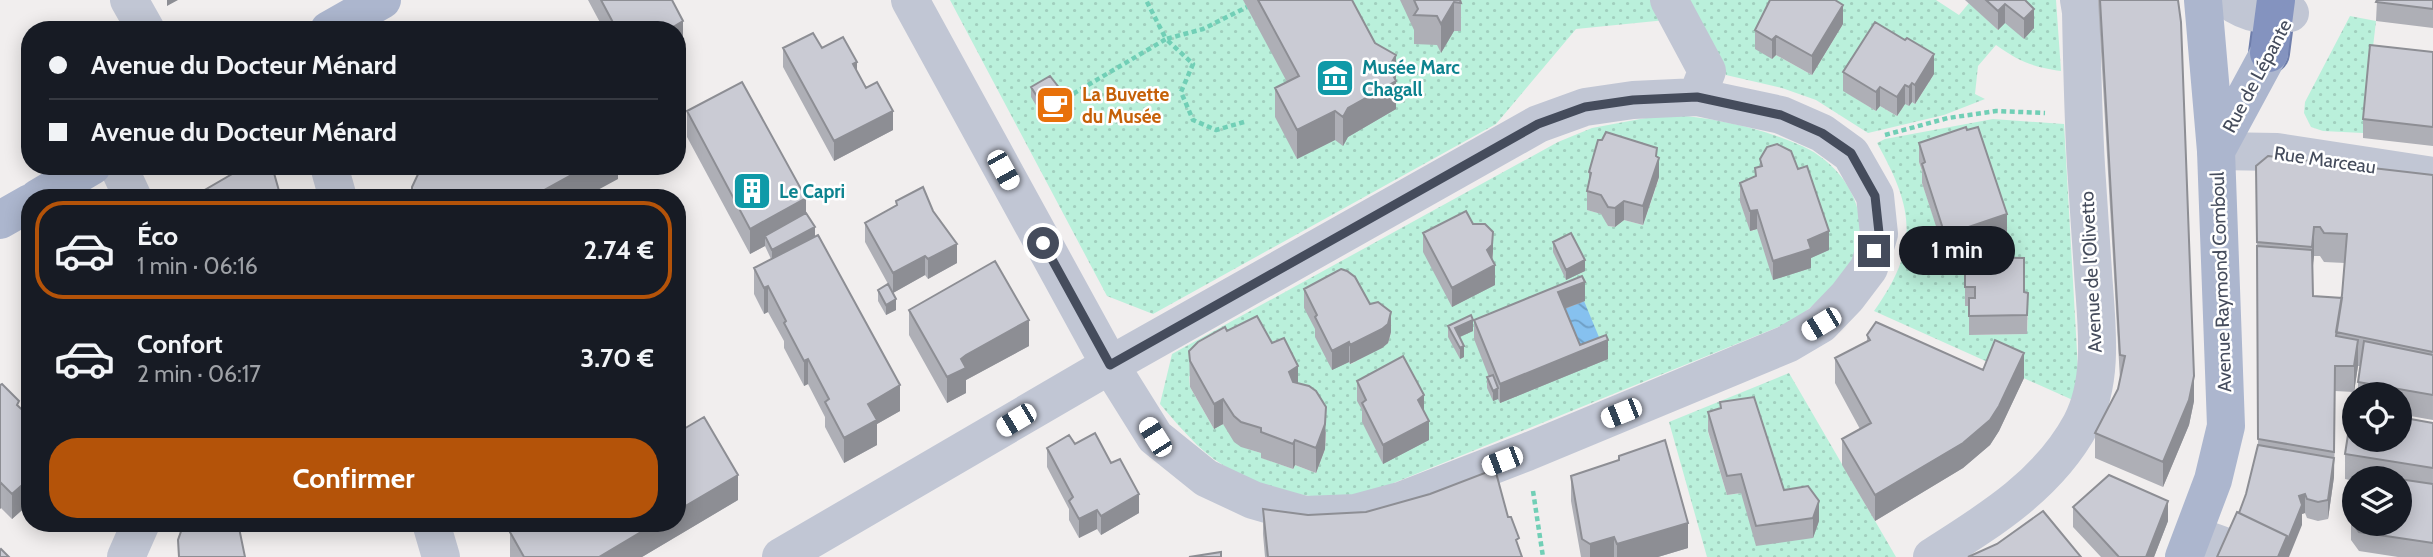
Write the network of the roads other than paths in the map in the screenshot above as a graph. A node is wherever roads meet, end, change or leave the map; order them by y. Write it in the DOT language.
graph roads {
  1 [pos="129,0"];
  2 [pos="382,0"];
  3 [pos="909,0"];
  4 [pos="1669,0"];
  5 [pos="2079,0"];
  6 [pos="2203,0"];
  7 [pos="2228,0"];
  8 [pos="2284,7"];
  9 [pos="141,21"];
  10 [pos="345,21"];
  11 [pos="2269,53"];
  12 [pos="2210,77"];
  13 [pos="1697,97"];
  14 [pos="2238,111"];
  15 [pos="2216,151"];
  16 [pos="2277,152"];
  17 [pos="77,175"];
  18 [pos="2433,176"];
  19 [pos="53,189"];
  20 [pos="21,208"];
  21 [pos="0,220"];
  22 [pos="1110,365"];
  23 [pos="137,532"];
  24 [pos="434,532"];
  25 [pos="2188,546"];
  26 [pos="2232,549"];
  27 [pos="126,557"];
  28 [pos="441,557"];
  29 [pos="781,557"];
  30 [pos="1932,557"];
  1 -- 9 [label="street"];
  2 -- 10 [label="main road"];
  3 -- 22 [label="street"];
  4 -- 13 [label="street"];
  5 -- 30 [label="street, Avenue de l'Olivetto"];
  6 -- 12 [label="main road, Avenue Raymond Comboul"];
  7 -- 8 [label="street"];
  8 -- 11 [label="highway"];
  11 -- 14 [label="main road, Rue de Lépante"];
  12 -- 14 [label="street"];
  12 -- 15 [label="main road, Avenue Raymond Comboul"];
  13 -- 22 [label="street"];
  13 -- 22 [label="street"];
  14 -- 15 [label="main road, Rue de Lépante"];
  14 -- 16 [label="street"];
  15 -- 16 [label="street, Rue Marceau"];
  15 -- 25 [label="main road, Avenue Raymond Comboul"];
  16 -- 18 [label="street, Rue Marceau"];
  17 -- 19 [label="main road"];
  20 -- 21 [label="main road"];
  22 -- 29 [label="street"];
  23 -- 27 [label="street"];
  24 -- 28 [label="street"];
  25 -- 26 [label="street"];
}
